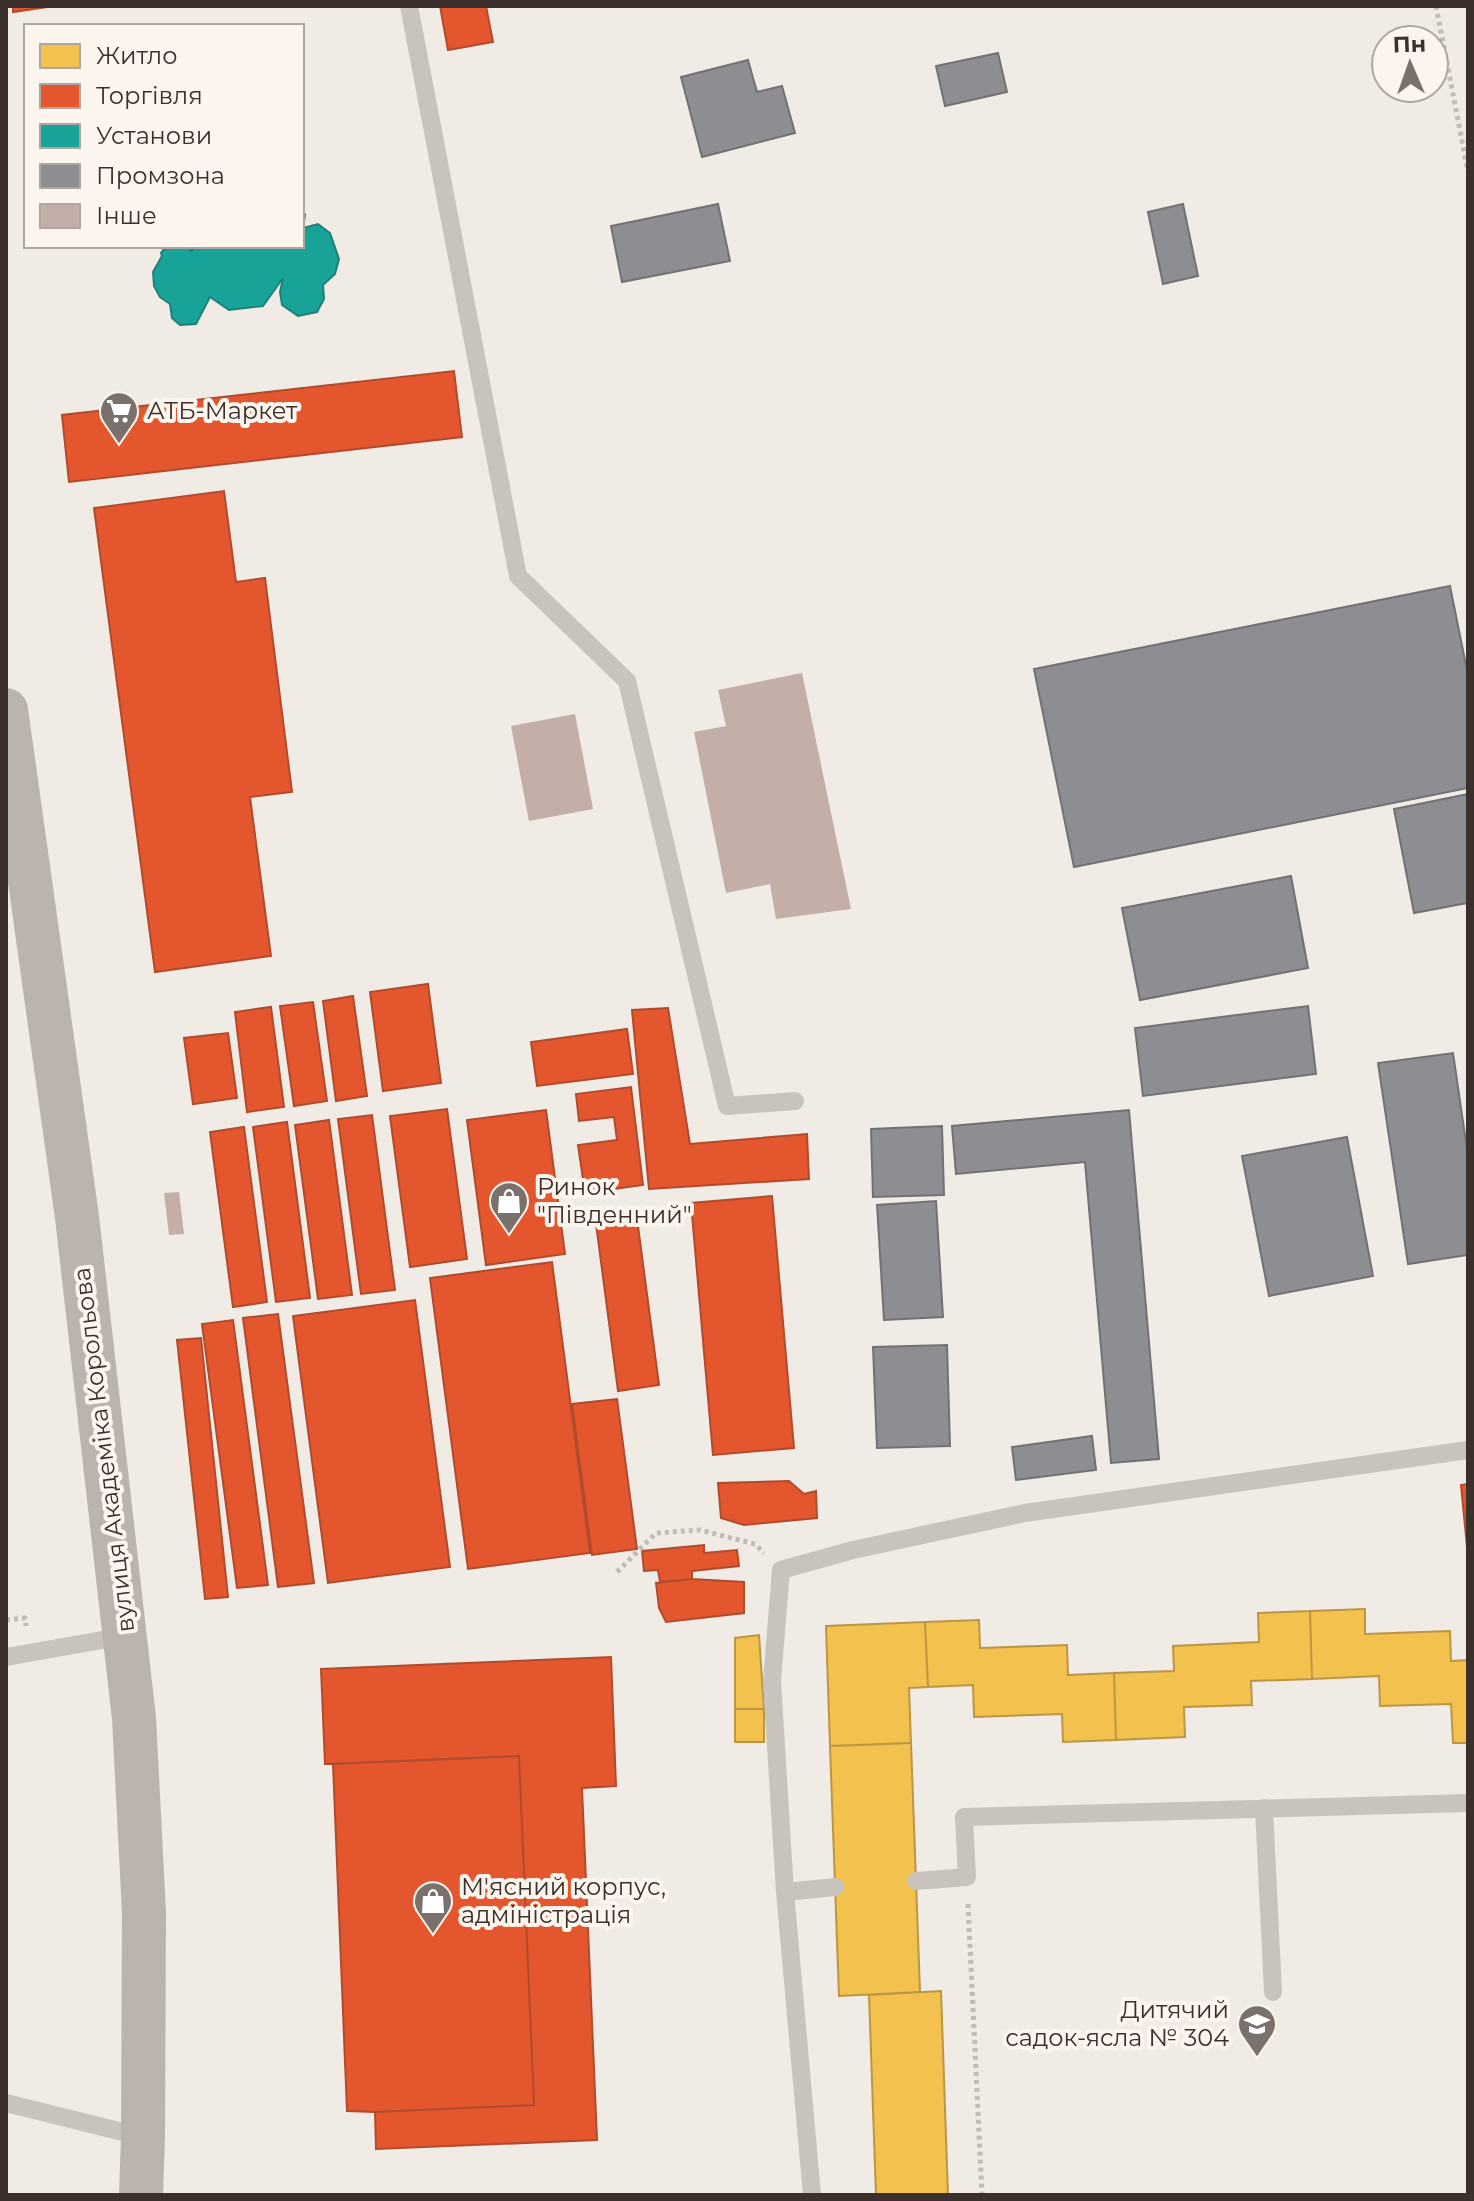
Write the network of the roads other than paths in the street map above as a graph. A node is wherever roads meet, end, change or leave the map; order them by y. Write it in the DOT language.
graph roads {
  1 [pos="409,6"];
  2 [pos="6,710"];
  3 [pos="795,1101"];
  4 [pos="1468,1450"];
  5 [pos="125,1636"];
  6 [pos="6,1657"];
  7 [pos="1468,1803"];
  8 [pos="1264,1808"];
  9 [pos="916,1881"];
  10 [pos="835,1887"];
  11 [pos="785,1892"];
  12 [pos="1273,1992"];
  13 [pos="6,2103"];
  14 [pos="143,2137"];
  15 [pos="141,2195"];
  16 [pos="812,2195"];
  1 -- 3 [label="lane"];
  2 -- 5 [label="main road, вулиця Академіка Корольова"];
  4 -- 11 [label="lane"];
  5 -- 6 [label="lane"];
  5 -- 14 [label="main road, вулиця Академіка Корольова"];
  7 -- 8 [label="lane"];
  8 -- 9 [label="lane"];
  8 -- 12 [label="lane"];
  10 -- 11 [label="lane"];
  11 -- 16 [label="lane"];
  13 -- 14 [label="lane"];
  14 -- 15 [label="main road, вулиця Академіка Корольова"];
}
